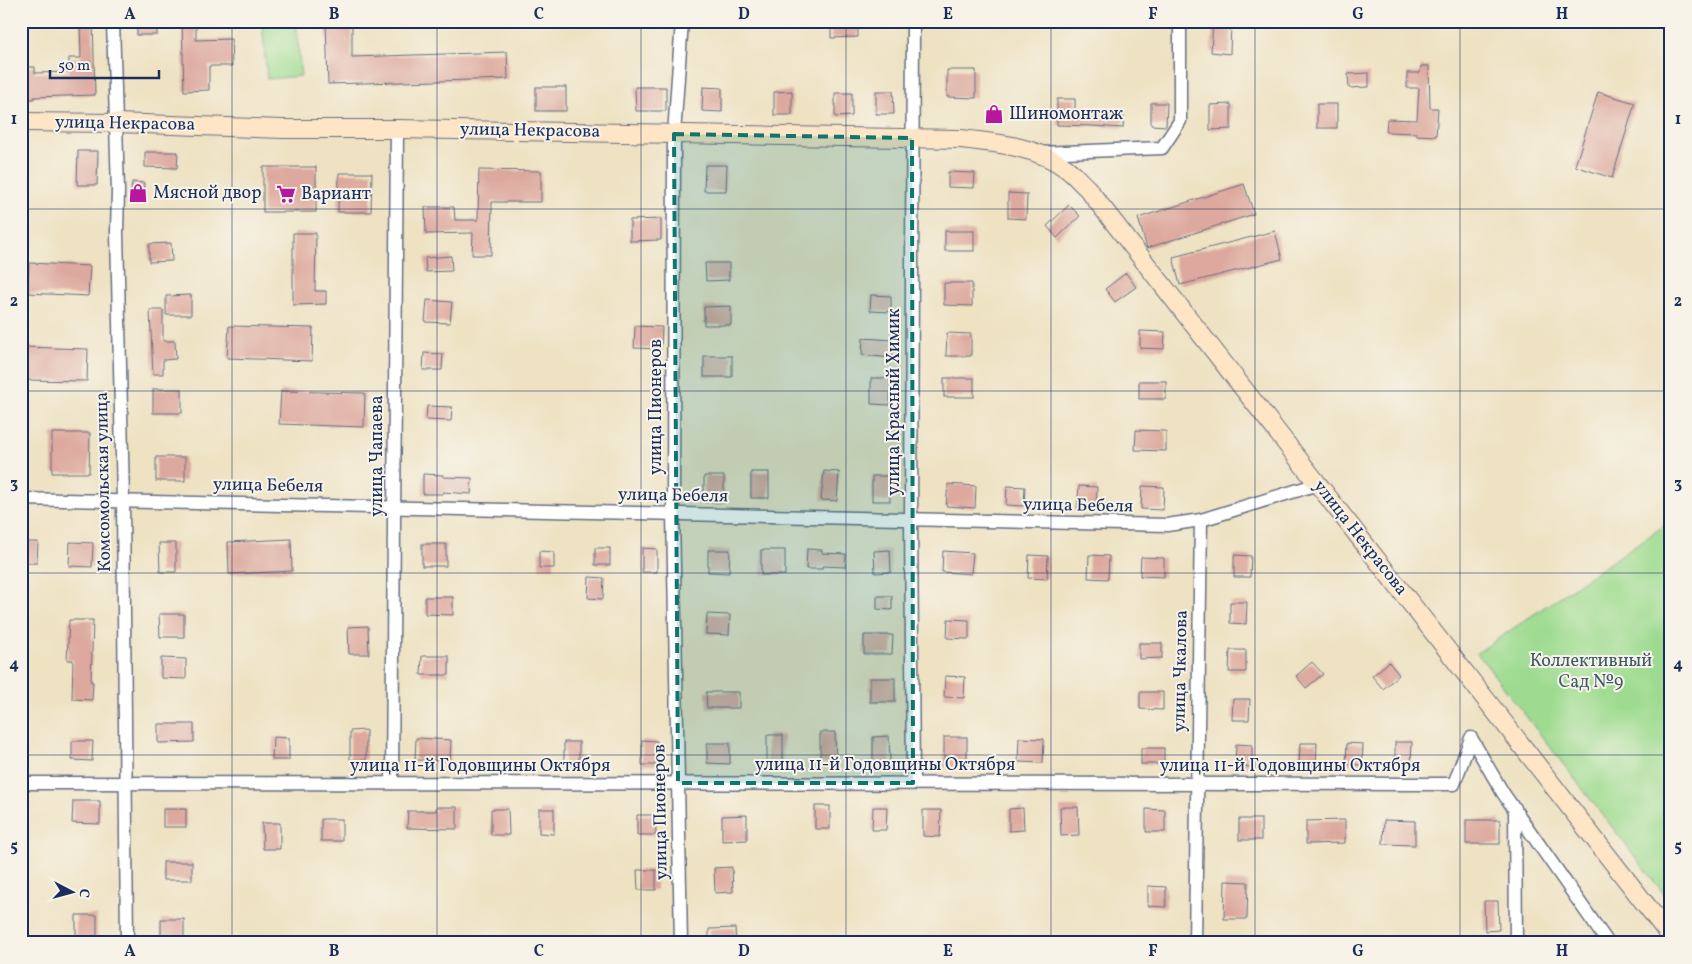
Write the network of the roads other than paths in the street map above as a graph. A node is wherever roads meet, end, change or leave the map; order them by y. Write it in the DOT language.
graph roads {
  1 [pos="113,21"];
  2 [pos="682,21"];
  3 [pos="913,21"];
  4 [pos="1180,21"];
  5 [pos="21,122"];
  6 [pos="116,123"];
  7 [pos="397,129"];
  8 [pos="674,134"];
  9 [pos="912,138"];
  10 [pos="1038,153"];
  11 [pos="1318,484"];
  12 [pos="21,499"];
  13 [pos="123,500"];
  14 [pos="394,507"];
  15 [pos="673,513"];
  16 [pos="910,519"];
  17 [pos="1201,520"];
  18 [pos="21,783"];
  19 [pos="125,783"];
  20 [pos="392,783"];
  21 [pos="678,783"];
  22 [pos="913,783"];
  23 [pos="1198,783"];
  24 [pos="1515,808"];
  25 [pos="1671,937"];
  26 [pos="127,943"];
  27 [pos="681,943"];
  28 [pos="1195,943"];
  29 [pos="1516,943"];
  30 [pos="1608,943"];
  1 -- 6 [label="street, Комсомольская улица"];
  2 -- 8 [label="street, улица Пионеров"];
  3 -- 9 [label="street, улица Красный Химик"];
  4 -- 10 [label="street, улица Некрасова"];
  5 -- 6 [label="street, улица Некрасова"];
  6 -- 7 [label="street, улица Некрасова"];
  6 -- 13 [label="street, Комсомольская улица"];
  7 -- 8 [label="street, улица Некрасова"];
  7 -- 14 [label="street, улица Чапаева"];
  8 -- 9 [label="street, улица Некрасова"];
  8 -- 15 [label="street, улица Пионеров"];
  9 -- 10 [label="street, улица Некрасова"];
  9 -- 16 [label="street, улица Красный Химик"];
  10 -- 11 [label="street, улица Некрасова"];
  11 -- 17 [label="street, улица Бебеля"];
  11 -- 25 [label="street, улица Некрасова"];
  12 -- 13 [label="street, улица Бебеля"];
  13 -- 14 [label="street, улица Бебеля"];
  13 -- 19 [label="street, Комсомольская улица"];
  14 -- 15 [label="street, улица Бебеля"];
  14 -- 20 [label="street, улица Чапаева"];
  15 -- 16 [label="street, улица Бебеля"];
  15 -- 21 [label="street, улица Пионеров"];
  16 -- 17 [label="street, улица Бебеля"];
  16 -- 22 [label="street, улица Красный Химик"];
  17 -- 23 [label="street, улица Чкалова"];
  18 -- 19 [label="street, улица 11-й Годовщины Октября"];
  19 -- 20 [label="street, улица 11-й Годовщины Октября"];
  19 -- 26 [label="street, Комсомольская улица"];
  20 -- 21 [label="street, улица 11-й Годовщины Октября"];
  21 -- 22 [label="street, улица 11-й Годовщины Октября"];
  21 -- 27 [label="street, улица Пионеров"];
  22 -- 23 [label="street, улица 11-й Годовщины Октября"];
  23 -- 24 [label="street, улица 11-й Годовщины Октября"];
  23 -- 28 [label="street, улица Чкалова"];
  24 -- 29 [label="street"];
  24 -- 30 [label="street, улица 11-й Годовщины Октября"];
}
